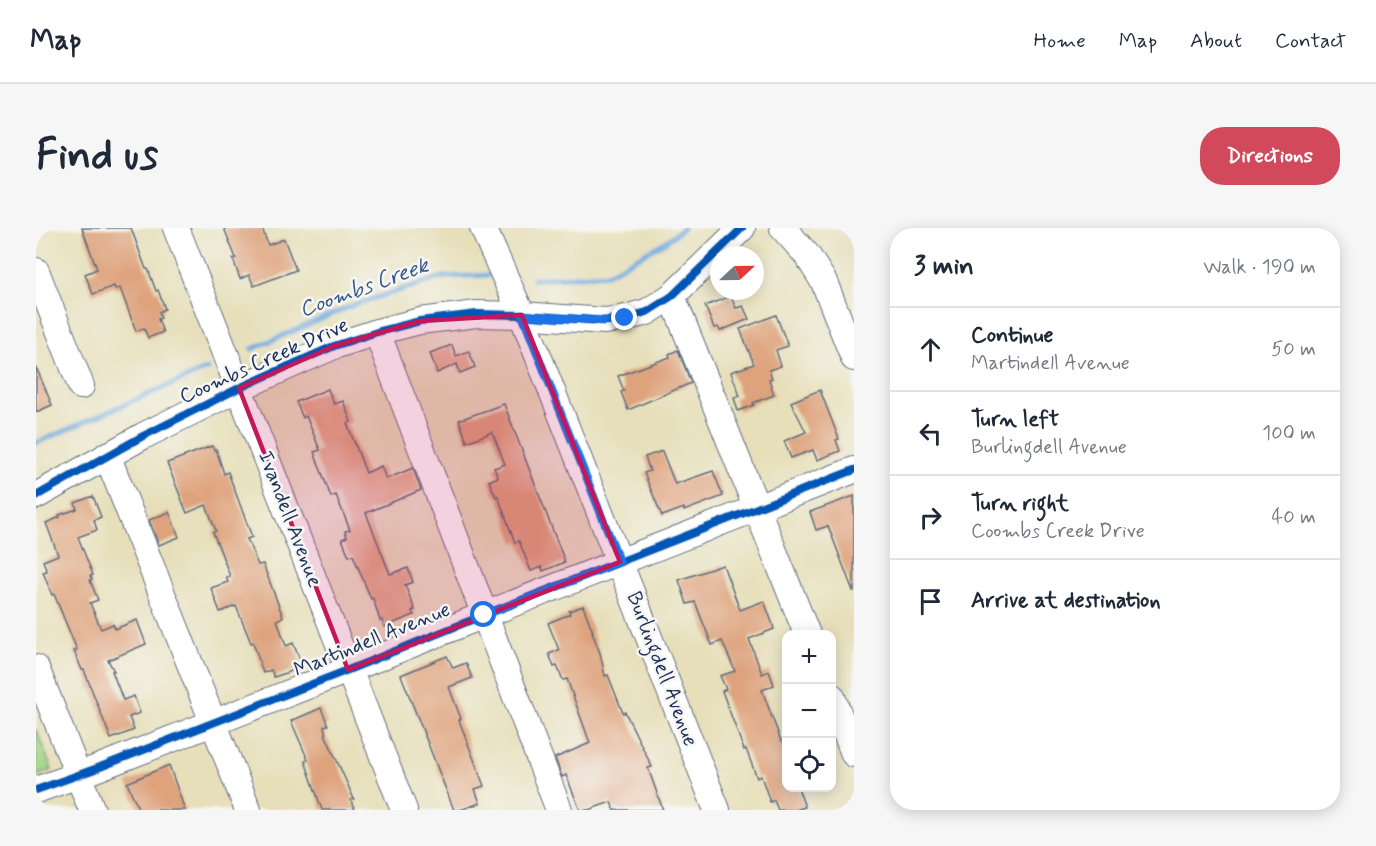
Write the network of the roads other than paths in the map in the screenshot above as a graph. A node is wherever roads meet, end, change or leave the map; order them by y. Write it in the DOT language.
graph roads {
  1 [pos="176,228"];
  2 [pos="483,228"];
  3 [pos="742,228"];
  4 [pos="783,228"];
  5 [pos="36,271"];
  6 [pos="672,296"];
  7 [pos="522,315"];
  8 [pos="376,332"];
  9 [pos="854,358"];
  10 [pos="81,386"];
  11 [pos="240,388"];
  12 [pos="107,455"];
  13 [pos="854,470"];
  14 [pos="36,496"];
  15 [pos="758,507"];
  16 [pos="620,562"];
  17 [pos="484,615"];
  18 [pos="805,630"];
  19 [pos="36,668"];
  20 [pos="348,670"];
  21 [pos="836,709"];
  22 [pos="214,722"];
  23 [pos="854,754"];
  24 [pos="77,774"];
  25 [pos="36,790"];
  26 [pos="92,810"];
  27 [pos="248,810"];
  28 [pos="404,810"];
  29 [pos="559,810"];
  30 [pos="717,810"];
  1 -- 11 [label="street, Ivandell Avenue"];
  2 -- 7 [label="street, Burlingdell Avenue"];
  3 -- 6 [label="street, Coombs Creek Drive"];
  4 -- 9 [label="street"];
  5 -- 10 [label="street"];
  6 -- 7 [label="street, Coombs Creek Drive"];
  6 -- 15 [label="street"];
  7 -- 8 [label="street, Coombs Creek Drive"];
  7 -- 16 [label="street, Burlingdell Avenue"];
  8 -- 11 [label="street, Coombs Creek Drive"];
  8 -- 17 [label="street"];
  11 -- 12 [label="street, Coombs Creek Drive"];
  11 -- 20 [label="street, Ivandell Avenue"];
  12 -- 14 [label="street, Coombs Creek Drive"];
  12 -- 22 [label="street"];
  13 -- 15 [label="street, Martindell Avenue"];
  15 -- 16 [label="street, Martindell Avenue"];
  15 -- 18 [label="street"];
  16 -- 17 [label="street, Martindell Avenue"];
  16 -- 30 [label="street, Burlingdell Avenue"];
  17 -- 20 [label="street, Martindell Avenue"];
  17 -- 29 [label="street"];
  19 -- 24 [label="street"];
  20 -- 22 [label="street, Martindell Avenue"];
  20 -- 28 [label="street, Ivandell Avenue"];
  21 -- 23 [label="street"];
  22 -- 24 [label="street, Martindell Avenue"];
  22 -- 27 [label="street"];
  24 -- 25 [label="street, Martindell Avenue"];
  24 -- 26 [label="street"];
}
